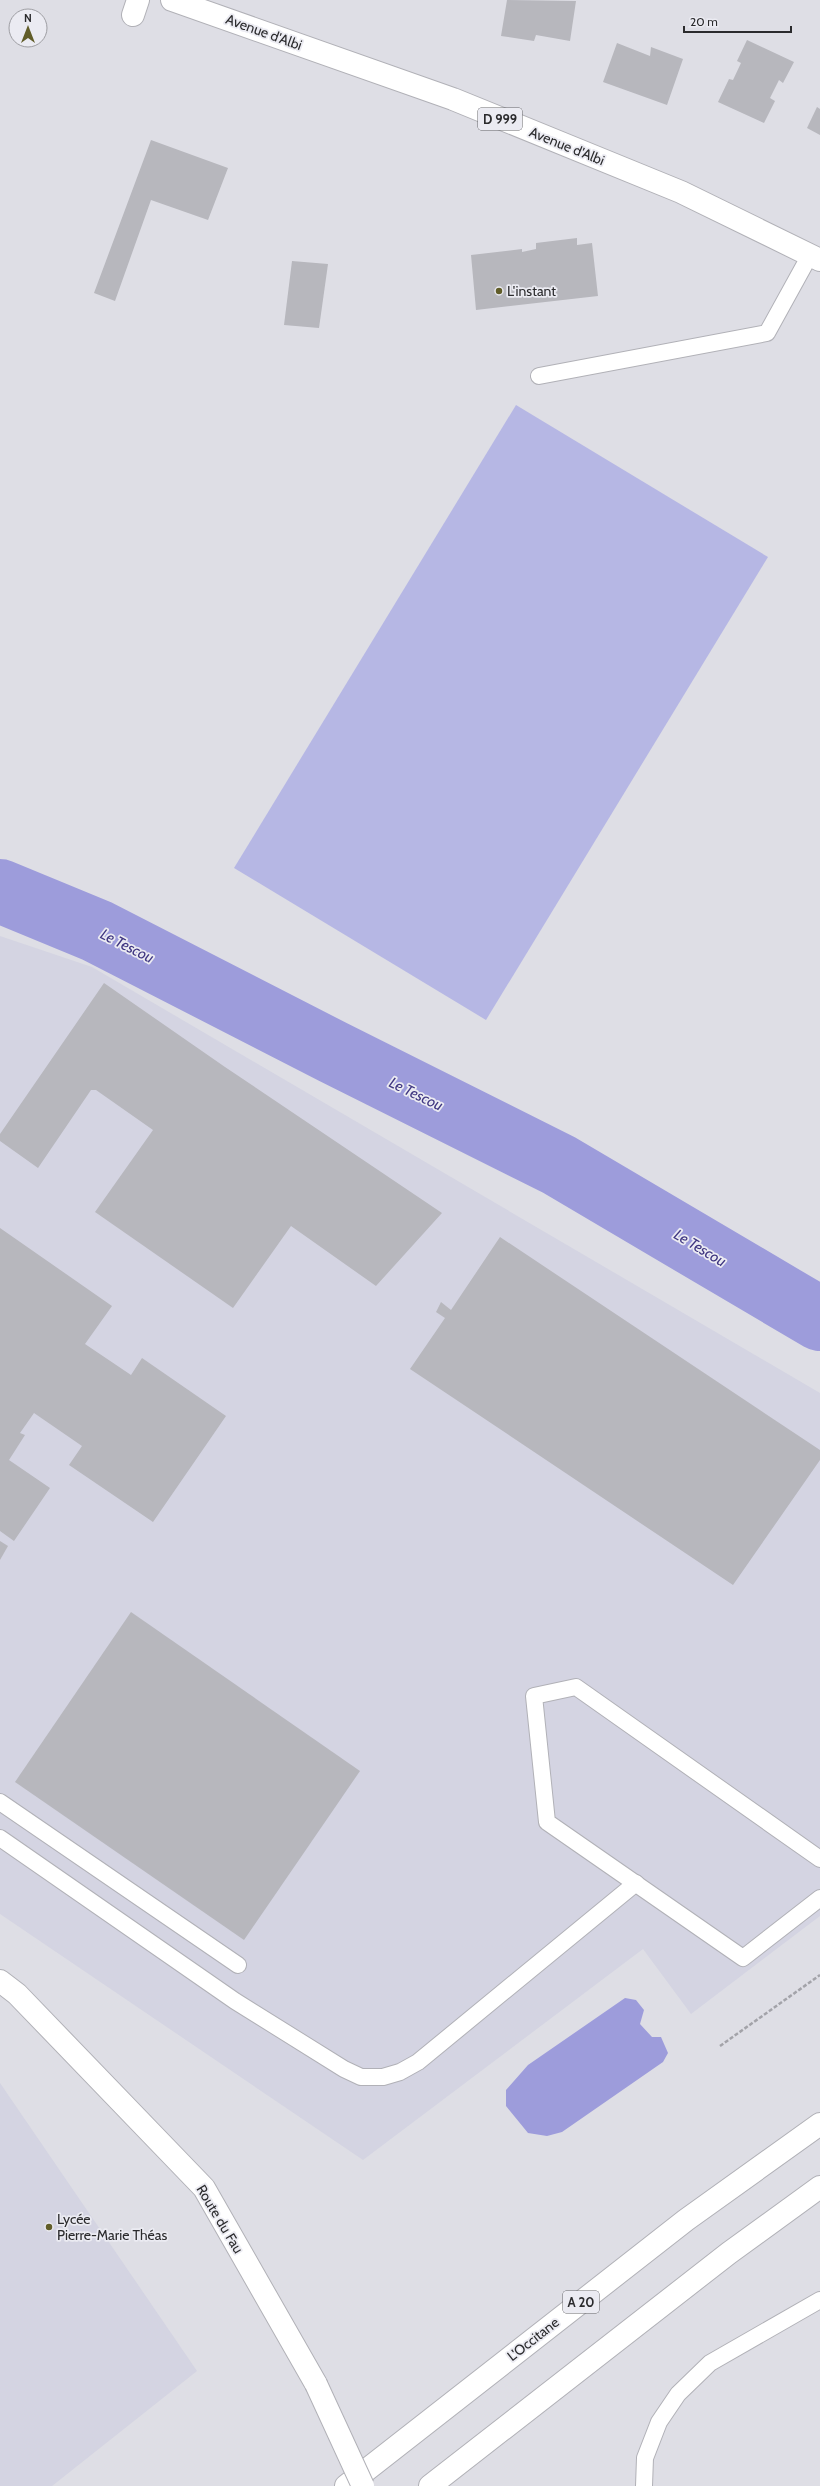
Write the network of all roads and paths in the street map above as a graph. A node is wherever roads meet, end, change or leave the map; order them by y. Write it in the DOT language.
graph roads {
  1 [pos="172,0"];
  2 [pos="815,257"];
  3 [pos="539,376"];
  4 [pos="0,1802"];
  5 [pos="0,1838"];
  6 [pos="820,1859"];
  7 [pos="636,1883"];
  8 [pos="820,1898"];
  9 [pos="238,1965"];
  10 [pos="820,1975"];
  11 [pos="0,1981"];
  12 [pos="720,2046"];
  13 [pos="820,2124"];
  14 [pos="820,2187"];
  15 [pos="820,2300"];
  16 [pos="346,2486"];
  17 [pos="363,2486"];
  18 [pos="430,2486"];
  19 [pos="644,2486"];
  1 -- 2 [label="main road, Avenue d'Albi / D 999"];
  2 -- 3 [label="lane"];
  4 -- 9 [label="lane"];
  5 -- 7 [label="lane"];
  6 -- 7 [label="lane"];
  7 -- 8 [label="lane"];
  10 -- 12 [label="path"];
  11 -- 17 [label="main road, Route du Fau, bridge"];
  13 -- 16 [label="main road, L'Occitane / A 20"];
  14 -- 18 [label="main road"];
  15 -- 19 [label="lane"];
}
